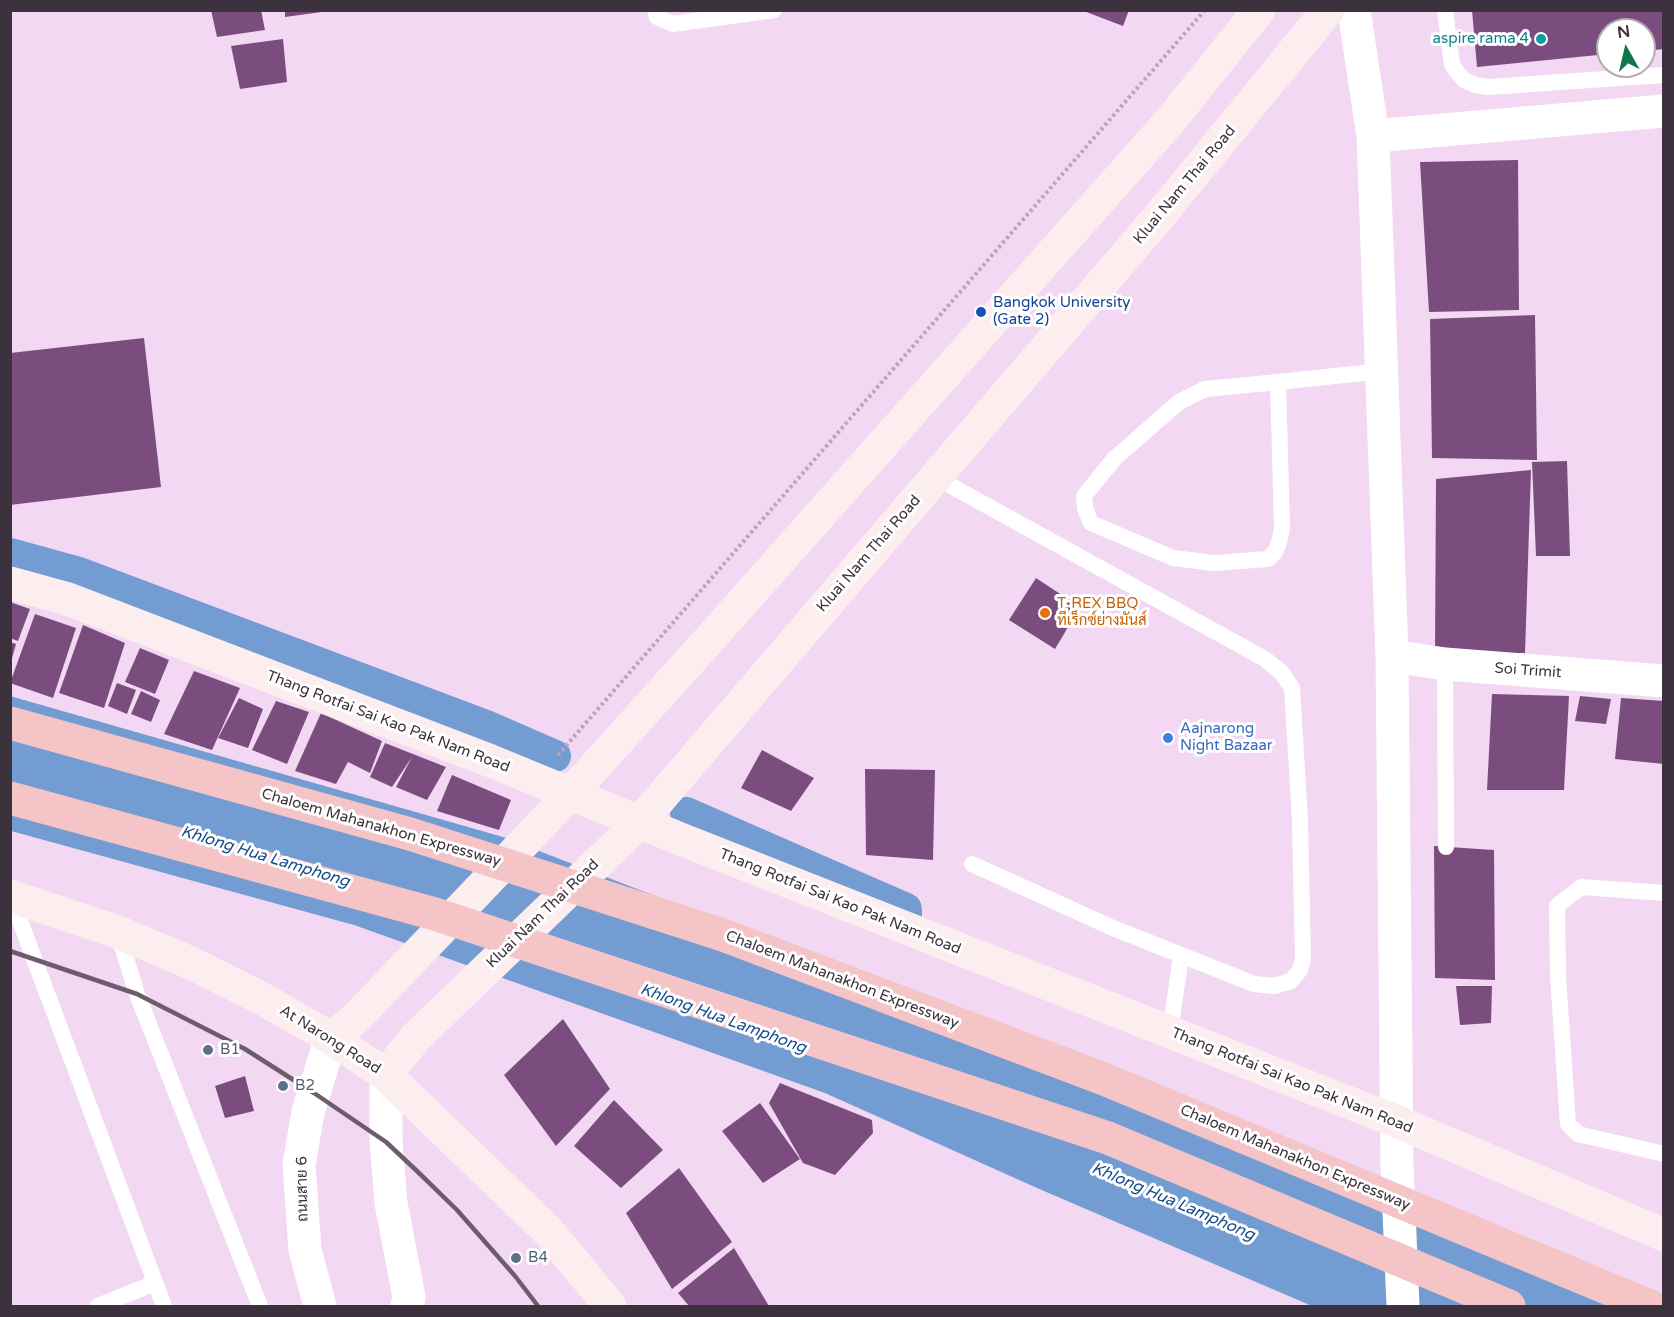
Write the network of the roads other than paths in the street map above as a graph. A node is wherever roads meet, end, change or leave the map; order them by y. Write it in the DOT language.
graph roads {
  1 [pos="655,10"];
  2 [pos="774,10"];
  3 [pos="1259,10"];
  4 [pos="1328,10"];
  5 [pos="1354,10"];
  6 [pos="1445,10"];
  7 [pos="1664,75"];
  8 [pos="1664,111"];
  9 [pos="1373,136"];
  10 [pos="1382,371"];
  11 [pos="1278,382"];
  12 [pos="935,477"];
  13 [pos="10,583"];
  14 [pos="1392,656"];
  15 [pos="1445,664"];
  16 [pos="1664,681"];
  17 [pos="10,723"];
  18 [pos="571,793"];
  19 [pos="10,798"];
  20 [pos="640,822"];
  21 [pos="1446,848"];
  22 [pos="972,864"];
  23 [pos="1664,893"];
  24 [pos="10,896"];
  25 [pos="118,932"];
  26 [pos="1181,956"];
  27 [pos="343,1029"];
  28 [pos="1170,1032"];
  29 [pos="386,1075"];
  30 [pos="1398,1122"];
  31 [pos="1664,1154"];
  32 [pos="1664,1235"];
  33 [pos="155,1282"];
  34 [pos="98,1306"];
  35 [pos="164,1306"];
  36 [pos="260,1306"];
  37 [pos="320,1306"];
  38 [pos="407,1306"];
  39 [pos="610,1306"];
  40 [pos="1403,1306"];
  41 [pos="1509,1306"];
  42 [pos="1650,1306"];
  1 -- 2 [label="lane"];
  3 -- 18 [label="main road"];
  4 -- 12 [label="main road, Kluai Nam Thai Road"];
  5 -- 9 [label="street"];
  6 -- 7 [label="lane"];
  8 -- 9 [label="street"];
  9 -- 10 [label="street"];
  10 -- 11 [label="lane"];
  10 -- 14 [label="street"];
  11 -- 11 [label="lane"];
  12 -- 20 [label="main road, Kluai Nam Thai Road"];
  12 -- 26 [label="lane"];
  13 -- 18 [label="main road, Thang Rotfai Sai Kao Pak Nam Road"];
  14 -- 15 [label="street, Soi Trimit"];
  14 -- 30 [label="street"];
  15 -- 16 [label="street, Soi Trimit"];
  15 -- 21 [label="lane"];
  17 -- 42 [label="highway, Chaloem Mahanakhon Expressway"];
  18 -- 20 [label="main road, Thang Rotfai Sai Kao Pak Nam Road"];
  18 -- 27 [label="main road"];
  19 -- 41 [label="highway"];
  20 -- 28 [label="main road, Thang Rotfai Sai Kao Pak Nam Road"];
  20 -- 29 [label="main road, Kluai Nam Thai Road"];
  22 -- 26 [label="lane"];
  23 -- 31 [label="lane"];
  24 -- 25 [label="main road, At Narong Road"];
  24 -- 33 [label="lane"];
  25 -- 27 [label="main road, At Narong Road"];
  25 -- 36 [label="lane"];
  26 -- 28 [label="lane"];
  27 -- 29 [label="main road, At Narong Road"];
  27 -- 37 [label="street, ถนนสาย 6"];
  28 -- 30 [label="main road, Thang Rotfai Sai Kao Pak Nam Road"];
  29 -- 38 [label="street"];
  29 -- 39 [label="main road, At Narong Road"];
  30 -- 32 [label="main road, Thang Rotfai Sai Kao Pak Nam Road"];
  30 -- 40 [label="street"];
  33 -- 34 [label="lane"];
  33 -- 35 [label="lane"];
}
